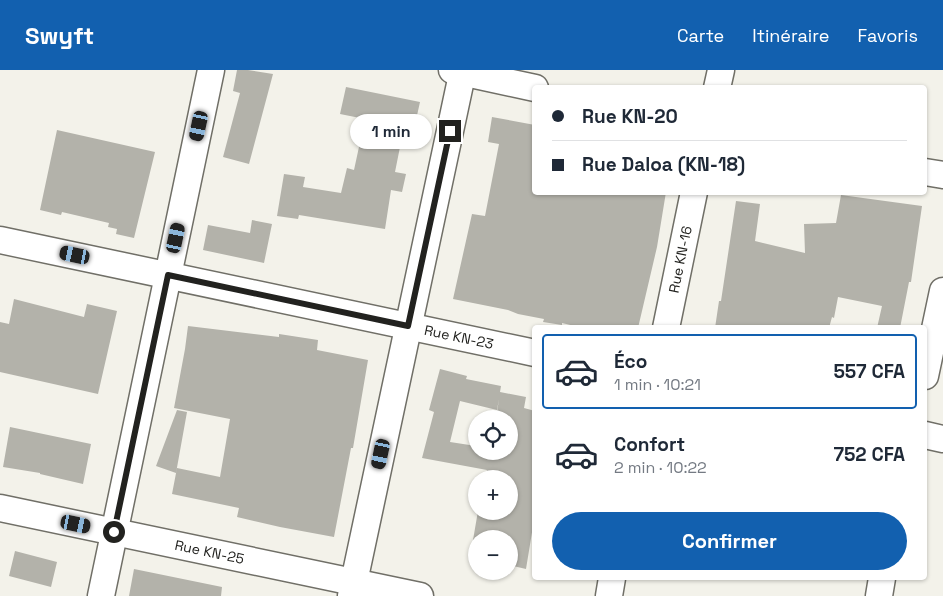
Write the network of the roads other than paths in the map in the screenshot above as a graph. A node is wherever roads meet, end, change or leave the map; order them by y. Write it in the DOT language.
graph roads {
  1 [pos="211,70"];
  2 [pos="721,70"];
  3 [pos="459,71"];
  4 [pos="718,85"];
  5 [pos="532,87"];
  6 [pos="927,172"];
  7 [pos="943,176"];
  8 [pos="693,195"];
  9 [pos="0,240"];
  10 [pos="168,275"];
  11 [pos="943,291"];
  12 [pos="667,325"];
  13 [pos="408,326"];
  14 [pos="532,352"];
  15 [pos="927,367"];
  16 [pos="927,436"];
  17 [pos="943,439"];
  18 [pos="0,508"];
  19 [pos="114,532"];
  20 [pos="612,580"];
  21 [pos="882,580"];
  22 [pos="352,589"];
  23 [pos="101,596"];
  24 [pos="420,596"];
  25 [pos="608,596"];
  26 [pos="878,596"];
  1 -- 10 [label="street"];
  2 -- 4 [label="street"];
  3 -- 5 [label="street"];
  3 -- 13 [label="street"];
  6 -- 7 [label="street"];
  8 -- 12 [label="street, Rue KN-16"];
  9 -- 10 [label="street, Rue KN-23"];
  10 -- 13 [label="street, Rue KN-23"];
  10 -- 19 [label="street"];
  11 -- 15 [label="street"];
  13 -- 14 [label="street, Rue KN-23"];
  13 -- 22 [label="street"];
  16 -- 17 [label="street"];
  18 -- 19 [label="street, Rue KN-25"];
  19 -- 22 [label="street, Rue KN-25"];
  19 -- 23 [label="street"];
  20 -- 25 [label="street"];
  21 -- 26 [label="street"];
  22 -- 24 [label="street, Rue KN-25"];
}
